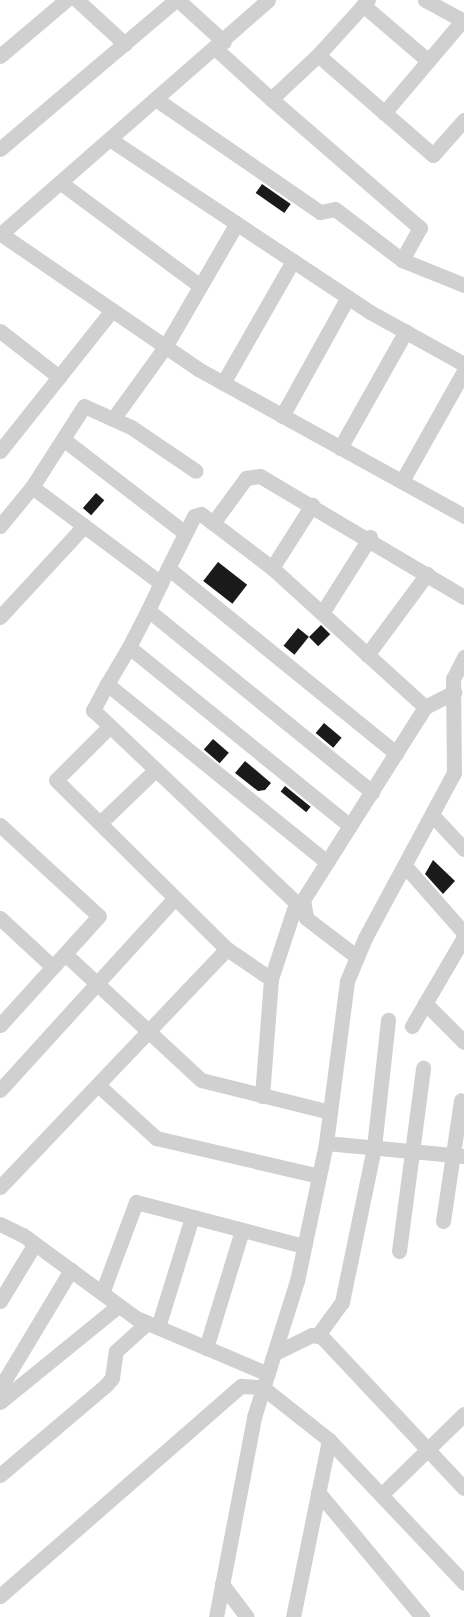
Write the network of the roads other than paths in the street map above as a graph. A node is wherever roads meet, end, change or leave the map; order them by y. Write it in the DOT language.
graph roads {
  1 [pos="66,0"];
  2 [pos="77,0"];
  3 [pos="177,0"];
  4 [pos="268,0"];
  5 [pos="425,0"];
  6 [pos="365,3"];
  7 [pos="464,20"];
  8 [pos="125,44"];
  9 [pos="220,46"];
  10 [pos="318,55"];
  11 [pos="0,56"];
  12 [pos="426,59"];
  13 [pos="271,99"];
  14 [pos="157,100"];
  15 [pos="384,113"];
  16 [pos="464,120"];
  17 [pos="111,140"];
  18 [pos="0,149"];
  19 [pos="60,183"];
  20 [pos="237,223"];
  21 [pos="402,260"];
  22 [pos="294,261"];
  23 [pos="199,285"];
  24 [pos="464,285"];
  25 [pos="348,297"];
  26 [pos="112,310"];
  27 [pos="0,331"];
  28 [pos="406,332"];
  29 [pos="165,347"];
  30 [pos="464,364"];
  31 [pos="464,371"];
  32 [pos="59,377"];
  33 [pos="223,383"];
  34 [pos="282,416"];
  35 [pos="113,419"];
  36 [pos="63,439"];
  37 [pos="340,448"];
  38 [pos="0,451"];
  39 [pos="196,471"];
  40 [pos="402,481"];
  41 [pos="32,487"];
  42 [pos="312,504"];
  43 [pos="464,516"];
  44 [pos="213,523"];
  45 [pos="0,526"];
  46 [pos="84,526"];
  47 [pos="185,533"];
  48 [pos="370,537"];
  49 [pos="168,568"];
  50 [pos="272,568"];
  51 [pos="427,574"];
  52 [pos="161,583"];
  53 [pos="464,597"];
  54 [pos="148,610"];
  55 [pos="322,613"];
  56 [pos="0,617"];
  57 [pos="129,647"];
  58 [pos="368,655"];
  59 [pos="464,657"];
  60 [pos="108,684"];
  61 [pos="454,692"];
  62 [pos="425,707"];
  63 [pos="460,716"];
  64 [pos="110,726"];
  65 [pos="396,753"];
  66 [pos="155,770"];
  67 [pos="372,792"];
  68 [pos="434,816"];
  69 [pos="100,823"];
  70 [pos="0,825"];
  71 [pos="350,826"];
  72 [pos="464,849"];
  73 [pos="327,862"];
  74 [pos="406,867"];
  75 [pos="176,898"];
  76 [pos="301,907"];
  77 [pos="0,918"];
  78 [pos="464,935"];
  79 [pos="227,949"];
  80 [pos="65,954"];
  81 [pos="357,957"];
  82 [pos="53,967"];
  83 [pos="271,979"];
  84 [pos="98,984"];
  85 [pos="425,1003"];
  86 [pos="3,1017"];
  87 [pos="388,1020"];
  88 [pos="412,1026"];
  89 [pos="149,1031"];
  90 [pos="464,1042"];
  91 [pos="423,1068"];
  92 [pos="98,1085"];
  93 [pos="0,1090"];
  94 [pos="262,1096"];
  95 [pos="461,1100"];
  96 [pos="330,1112"];
  97 [pos="326,1143"];
  98 [pos="374,1147"];
  99 [pos="415,1151"];
  100 [pos="460,1155"];
  101 [pos="319,1176"];
  102 [pos="0,1187"];
  103 [pos="192,1217"];
  104 [pos="443,1221"];
  105 [pos="0,1224"];
  106 [pos="242,1230"];
  107 [pos="34,1245"];
  108 [pos="304,1246"];
  109 [pos="399,1251"];
  110 [pos="71,1270"];
  111 [pos="102,1293"];
  112 [pos="0,1301"];
  113 [pos="118,1306"];
  114 [pos="152,1325"];
  115 [pos="318,1335"];
  116 [pos="206,1348"];
  117 [pos="275,1353"];
  118 [pos="265,1381"];
  119 [pos="0,1388"];
  120 [pos="0,1402"];
  121 [pos="464,1414"];
  122 [pos="329,1440"];
  123 [pos="427,1450"];
  124 [pos="0,1475"];
  125 [pos="464,1488"];
  126 [pos="318,1492"];
  127 [pos="381,1496"];
  128 [pos="464,1583"];
  129 [pos="222,1584"];
  130 [pos="0,1596"];
  131 [pos="216,1617"];
  132 [pos="247,1617"];
  133 [pos="293,1617"];
  134 [pos="422,1617"];
  1 -- 11 [label="street"];
  2 -- 8 [label="street"];
  3 -- 8 [label="street"];
  3 -- 9 [label="street"];
  4 -- 9 [label="street"];
  5 -- 7 [label="street"];
  6 -- 10 [label="street"];
  6 -- 12 [label="street"];
  7 -- 12 [label="street"];
  8 -- 18 [label="street"];
  9 -- 13 [label="street"];
  9 -- 14 [label="street"];
  10 -- 13 [label="street"];
  10 -- 15 [label="street"];
  12 -- 15 [label="street"];
  13 -- 21 [label="street"];
  14 -- 17 [label="street"];
  14 -- 21 [label="street"];
  15 -- 16 [label="street"];
  17 -- 19 [label="street"];
  17 -- 20 [label="street"];
  19 -- 23 [label="street"];
  19 -- 26 [label="street"];
  20 -- 22 [label="street"];
  20 -- 23 [label="street"];
  21 -- 24 [label="street"];
  22 -- 25 [label="street"];
  22 -- 33 [label="street"];
  23 -- 29 [label="street"];
  25 -- 28 [label="street"];
  25 -- 34 [label="street"];
  26 -- 29 [label="street"];
  26 -- 32 [label="street"];
  27 -- 32 [label="street"];
  28 -- 30 [label="street"];
  28 -- 37 [label="street"];
  29 -- 33 [label="street"];
  29 -- 35 [label="street"];
  31 -- 40 [label="street"];
  32 -- 38 [label="street"];
  33 -- 34 [label="street"];
  34 -- 37 [label="street"];
  35 -- 36 [label="street"];
  35 -- 39 [label="street"];
  36 -- 41 [label="street"];
  36 -- 47 [label="street"];
  37 -- 40 [label="street"];
  40 -- 43 [label="street"];
  41 -- 45 [label="street"];
  41 -- 46 [label="street"];
  42 -- 44 [label="street"];
  42 -- 48 [label="street"];
  42 -- 50 [label="street"];
  44 -- 47 [label="street"];
  44 -- 50 [label="street"];
  46 -- 52 [label="street"];
  46 -- 56 [label="street"];
  47 -- 49 [label="street"];
  48 -- 51 [label="street"];
  48 -- 55 [label="street"];
  49 -- 52 [label="street"];
  49 -- 65 [label="street"];
  50 -- 55 [label="street"];
  51 -- 53 [label="street"];
  51 -- 58 [label="street"];
  52 -- 54 [label="street"];
  54 -- 57 [label="street"];
  54 -- 67 [label="street"];
  55 -- 58 [label="street"];
  57 -- 60 [label="street"];
  57 -- 71 [label="street"];
  58 -- 62 [label="street"];
  59 -- 61 [label="street"];
  60 -- 64 [label="street"];
  60 -- 73 [label="street"];
  61 -- 62 [label="street"];
  61 -- 63 [label="street"];
  62 -- 65 [label="street"];
  63 -- 68 [label="street"];
  64 -- 66 [label="street"];
  64 -- 69 [label="street"];
  65 -- 67 [label="street"];
  66 -- 69 [label="street"];
  66 -- 76 [label="street"];
  67 -- 71 [label="street"];
  68 -- 72 [label="street"];
  68 -- 74 [label="street"];
  69 -- 75 [label="street"];
  70 -- 80 [label="street"];
  71 -- 73 [label="street"];
  73 -- 76 [label="street"];
  74 -- 78 [label="street"];
  74 -- 81 [label="street"];
  75 -- 79 [label="street"];
  75 -- 84 [label="street"];
  76 -- 81 [label="street"];
  76 -- 83 [label="street"];
  77 -- 82 [label="street"];
  78 -- 85 [label="street"];
  79 -- 83 [label="street"];
  79 -- 89 [label="street"];
  80 -- 82 [label="street"];
  80 -- 84 [label="street"];
  81 -- 96 [label="street"];
  82 -- 86 [label="street"];
  83 -- 94 [label="street"];
  84 -- 89 [label="street"];
  84 -- 93 [label="street"];
  85 -- 88 [label="street"];
  85 -- 90 [label="street"];
  87 -- 98 [label="street"];
  89 -- 92 [label="street"];
  89 -- 94 [label="street"];
  91 -- 99 [label="street"];
  92 -- 101 [label="street"];
  92 -- 102 [label="street"];
  94 -- 96 [label="street"];
  95 -- 100 [label="street"];
  96 -- 97 [label="street"];
  97 -- 98 [label="street"];
  97 -- 101 [label="street"];
  98 -- 99 [label="street"];
  98 -- 115 [label="street"];
  99 -- 100 [label="street"];
  99 -- 109 [label="street"];
  100 -- 104 [label="street"];
  101 -- 108 [label="street"];
  103 -- 106 [label="street"];
  103 -- 111 [label="street"];
  103 -- 114 [label="street"];
  105 -- 107 [label="street"];
  106 -- 108 [label="street"];
  106 -- 116 [label="street"];
  107 -- 110 [label="street"];
  107 -- 112 [label="street"];
  108 -- 117 [label="street"];
  110 -- 111 [label="street"];
  110 -- 119 [label="street"];
  111 -- 113 [label="street"];
  113 -- 114 [label="street"];
  113 -- 120 [label="street"];
  114 -- 116 [label="street"];
  114 -- 124 [label="street"];
  115 -- 117 [label="street"];
  115 -- 123 [label="street"];
  116 -- 118 [label="street"];
  117 -- 118 [label="street"];
  118 -- 122 [label="street"];
  118 -- 129 [label="street"];
  118 -- 130 [label="street"];
  121 -- 123 [label="street"];
  122 -- 126 [label="street"];
  122 -- 127 [label="street"];
  123 -- 125 [label="street"];
  123 -- 127 [label="street"];
  126 -- 133 [label="street"];
  126 -- 134 [label="street"];
  127 -- 128 [label="street"];
  129 -- 131 [label="street"];
  129 -- 132 [label="street"];
}
